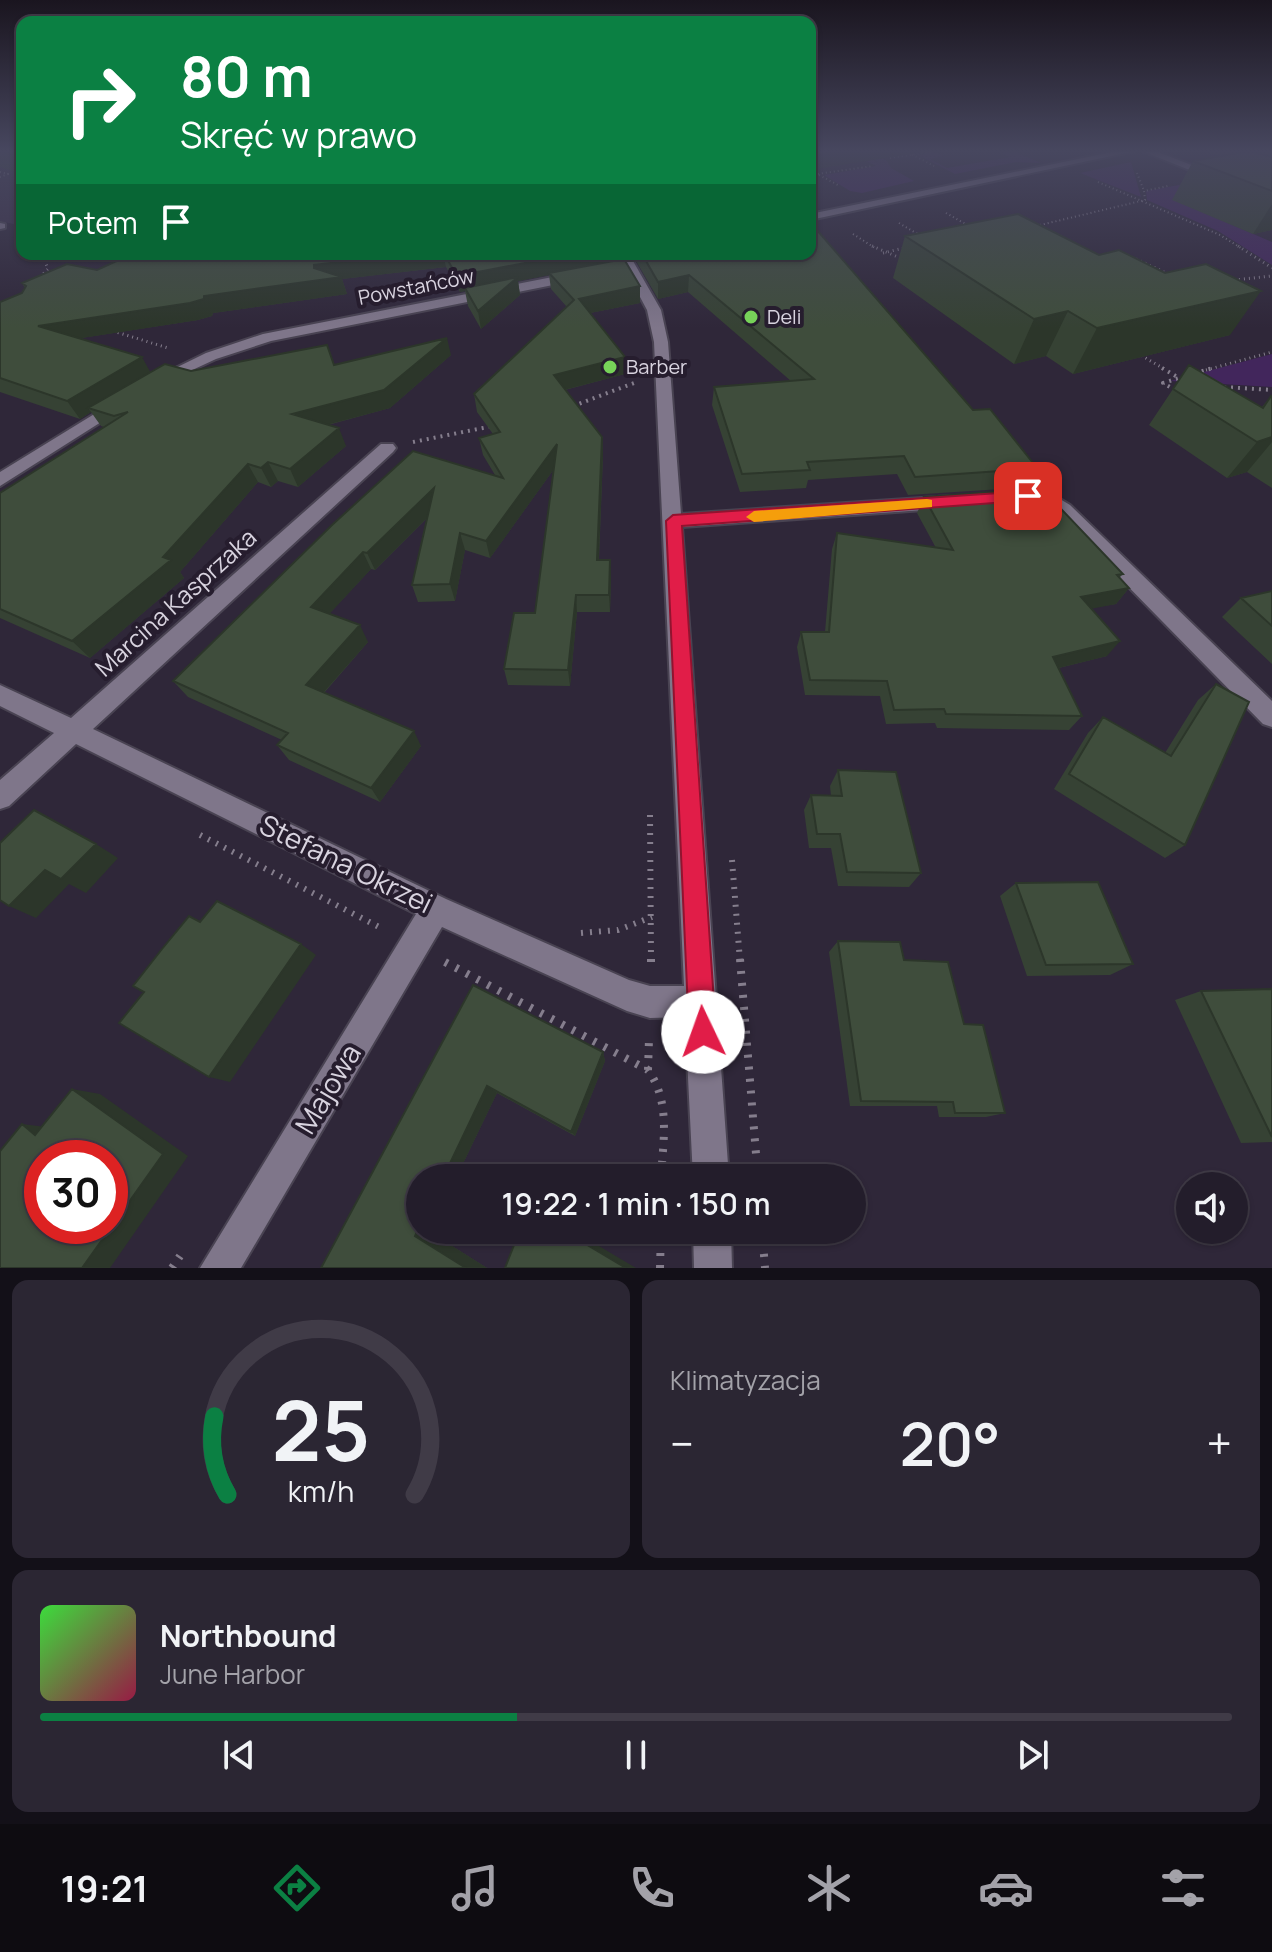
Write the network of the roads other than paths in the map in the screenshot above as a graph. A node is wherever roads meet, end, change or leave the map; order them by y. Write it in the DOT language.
graph roads {
  1 [pos="843,210"];
  2 [pos="816,216"];
  3 [pos="623,260"];
  4 [pos="600,272"];
  5 [pos="387,448"];
  6 [pos="0,480"];
  7 [pos="1013,497"];
  8 [pos="966,501"];
  9 [pos="673,521"];
  10 [pos="0,695"];
  11 [pos="1272,717"];
  12 [pos="73,731"];
  13 [pos="0,797"];
  14 [pos="436,909"];
  15 [pos="701,1001"];
  16 [pos="710,1164"];
  17 [pos="712,1244"];
  18 [pos="219,1268"];
  19 [pos="713,1268"];
  1 -- 2 [label="street"];
  3 -- 9 [label="street"];
  4 -- 6 [label="street, Powstańców"];
  5 -- 12 [label="street, Marcina Kasprzaka"];
  7 -- 11 [label="street"];
  8 -- 9 [label="street"];
  9 -- 15 [label="street"];
  10 -- 12 [label="street, Stefana Okrzei"];
  12 -- 13 [label="street, Marcina Kasprzaka"];
  12 -- 14 [label="street, Stefana Okrzei"];
  14 -- 15 [label="street, Stefana Okrzei"];
  14 -- 18 [label="street, Majowa"];
  15 -- 16 [label="street"];
  17 -- 19 [label="street"];
}
